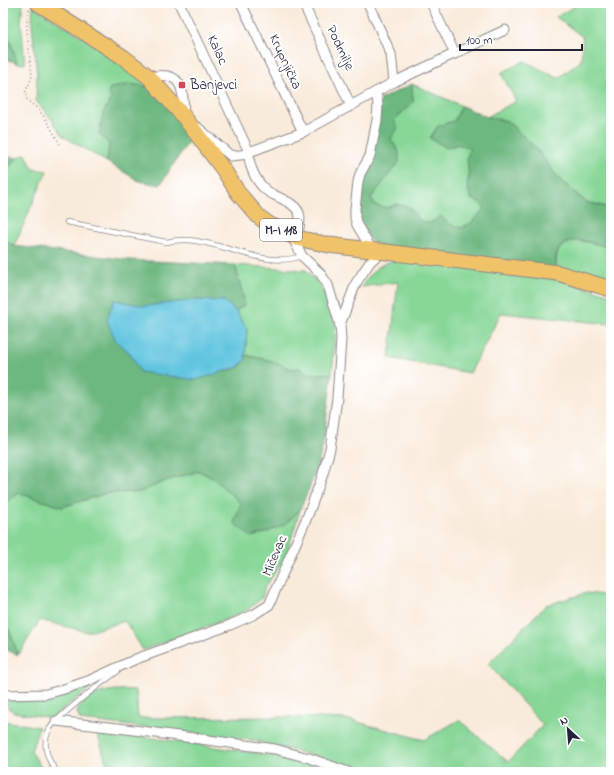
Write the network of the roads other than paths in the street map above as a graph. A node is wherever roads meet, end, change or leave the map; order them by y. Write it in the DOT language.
graph roads {
  1 [pos="38,3"];
  2 [pos="179,3"];
  3 [pos="241,3"];
  4 [pos="303,3"];
  5 [pos="368,3"];
  6 [pos="431,3"];
  7 [pos="505,30"];
  8 [pos="455,54"];
  9 [pos="394,82"];
  10 [pos="376,92"];
  11 [pos="351,106"];
  12 [pos="186,120"];
  13 [pos="303,132"];
  14 [pos="249,153"];
  15 [pos="67,222"];
  16 [pos="294,237"];
  17 [pos="377,251"];
  18 [pos="302,256"];
  19 [pos="611,289"];
  20 [pos="340,325"];
  21 [pos="136,659"];
  22 [pos="3,695"];
  23 [pos="56,721"];
  24 [pos="57,772"];
  25 [pos="348,772"];
  1 -- 12 [label="main road, M-I 118"];
  2 -- 14 [label="street, Kalac"];
  3 -- 13 [label="street, Krupnjička"];
  4 -- 11 [label="street, Podmilje"];
  5 -- 9 [label="street"];
  6 -- 8 [label="street"];
  7 -- 8 [label="street"];
  8 -- 9 [label="street"];
  9 -- 10 [label="street"];
  10 -- 11 [label="street"];
  10 -- 17 [label="street"];
  11 -- 13 [label="street"];
  12 -- 14 [label="street"];
  12 -- 16 [label="main road, M-I 118"];
  13 -- 14 [label="street"];
  14 -- 16 [label="street, Kalac"];
  15 -- 18 [label="lane"];
  16 -- 17 [label="main road, M-I 118"];
  16 -- 18 [label="street"];
  17 -- 19 [label="main road, M-I 118"];
  17 -- 20 [label="street, Mičevac"];
  18 -- 20 [label="street"];
  20 -- 21 [label="street, Mičevac"];
  21 -- 22 [label="street, Mičevac"];
  21 -- 23 [label="lane"];
  23 -- 24 [label="lane"];
  23 -- 25 [label="street"];
}
